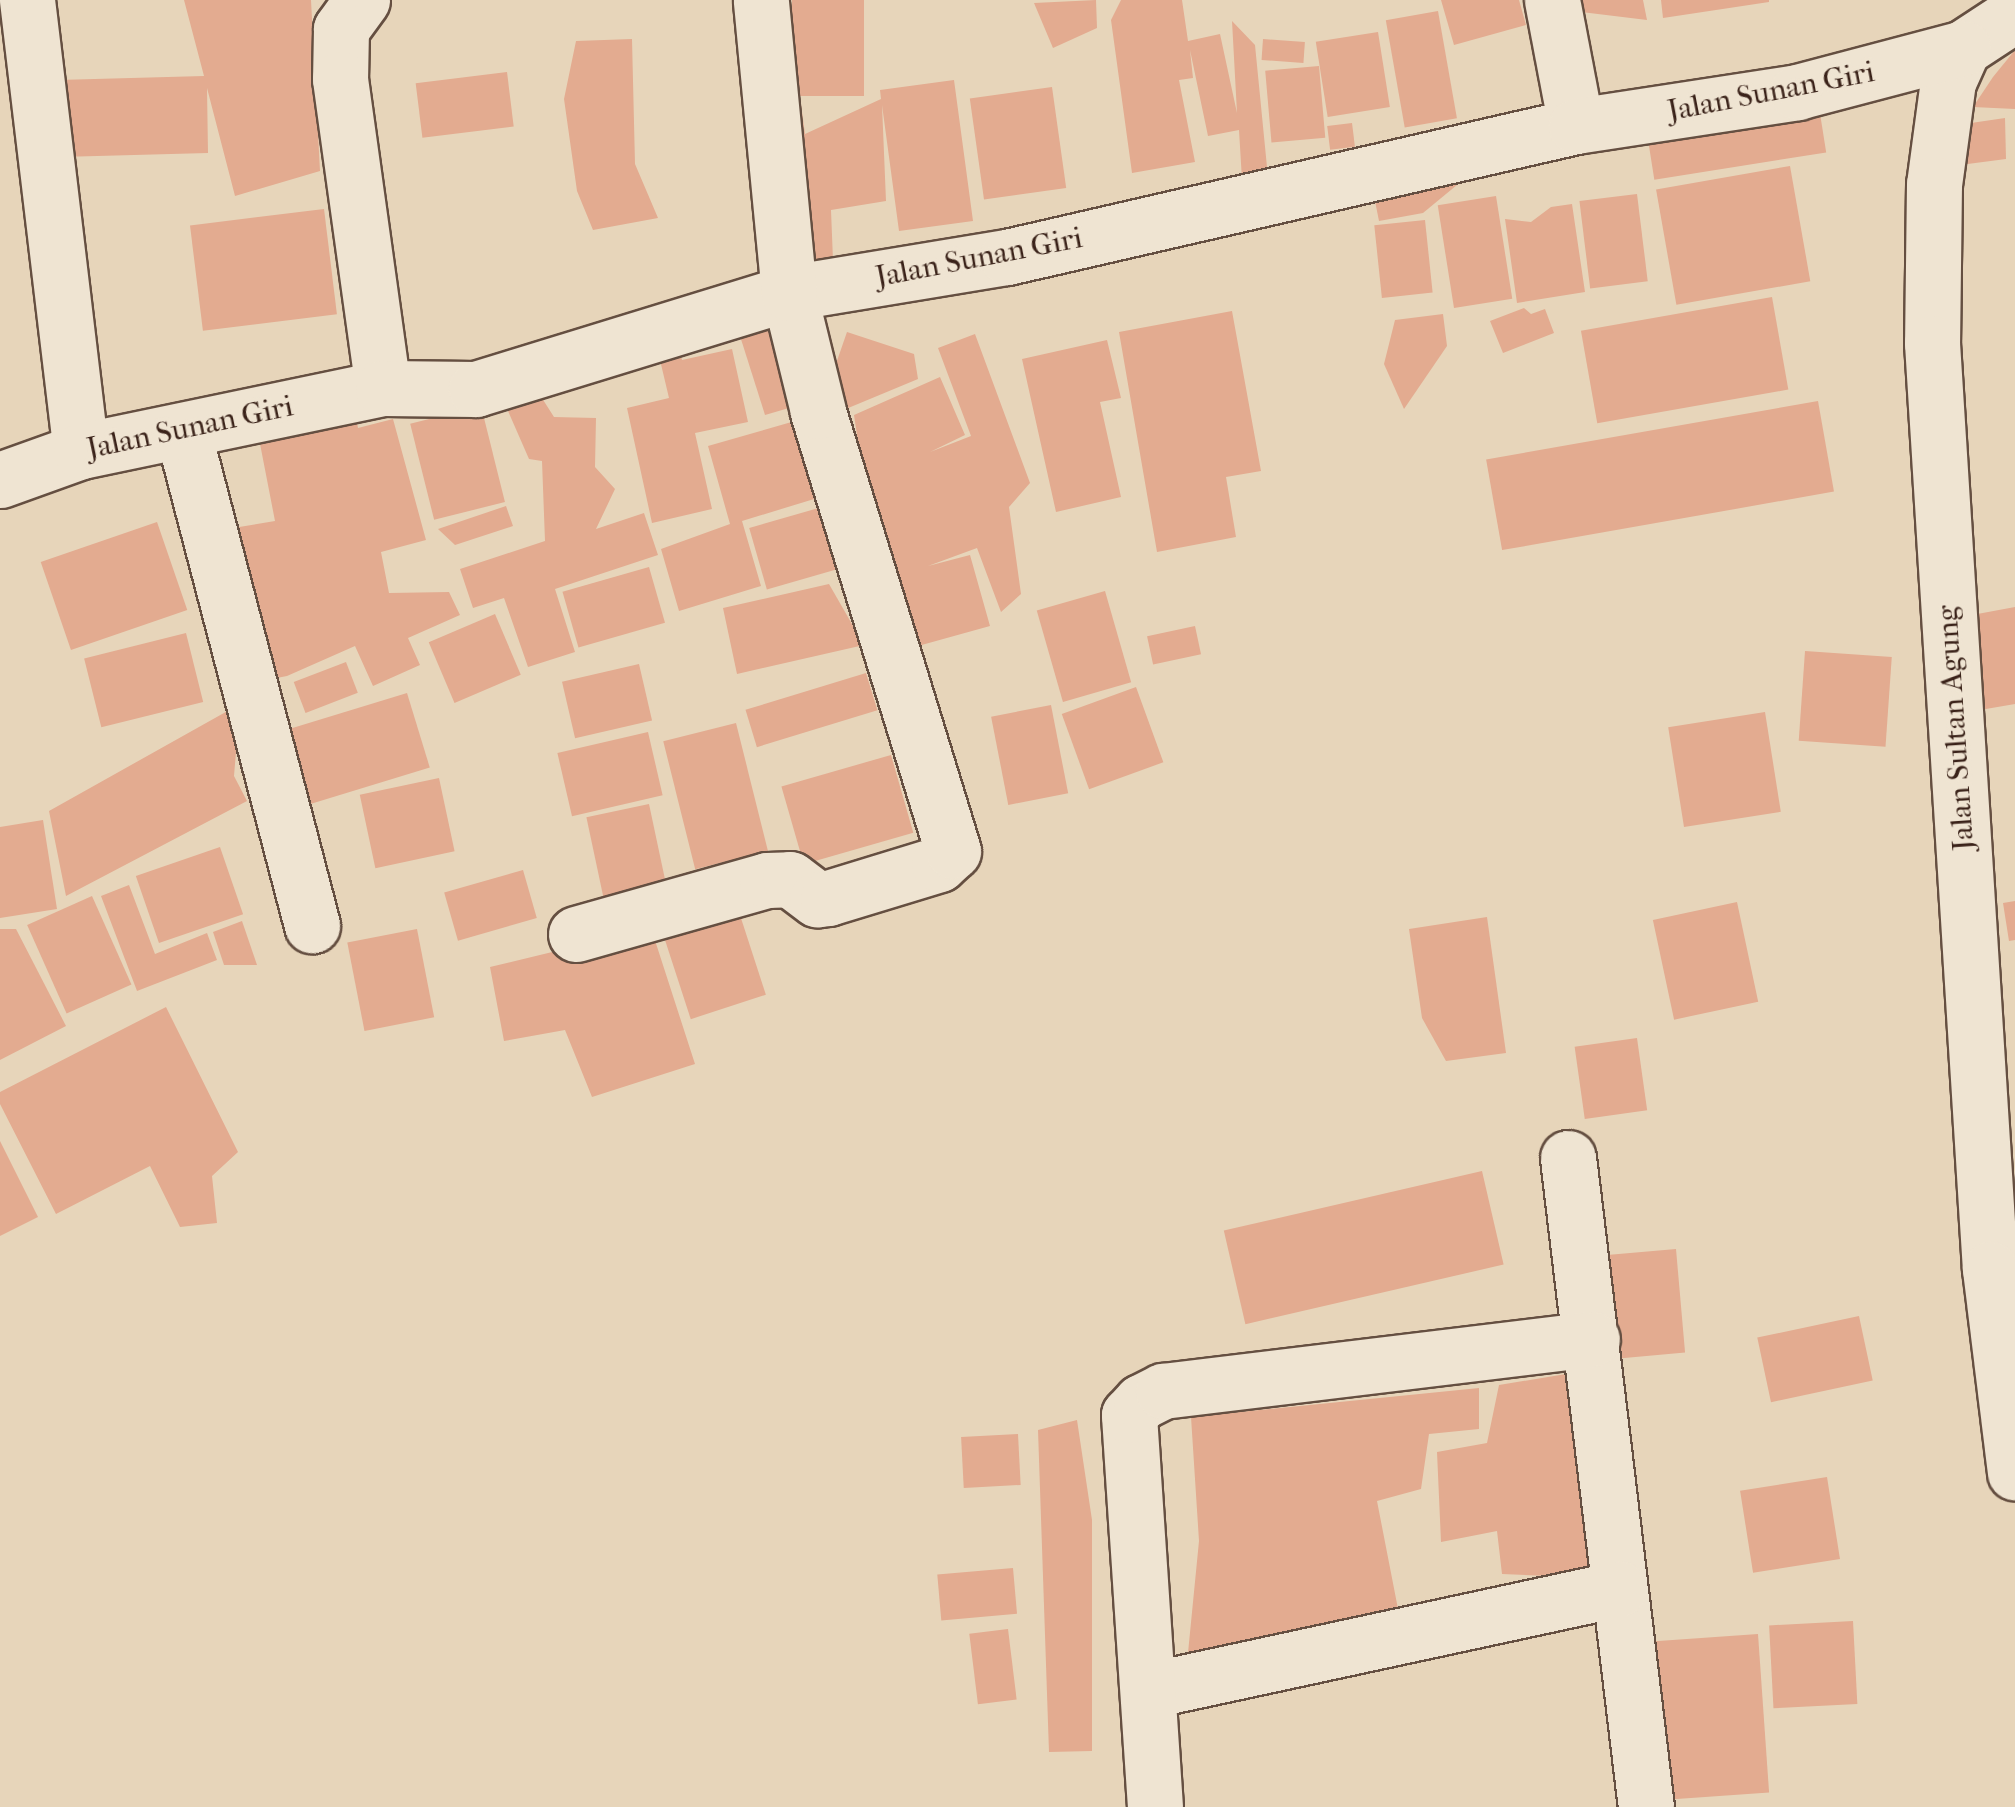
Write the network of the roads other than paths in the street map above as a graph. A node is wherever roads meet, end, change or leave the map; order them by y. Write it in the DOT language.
graph roads {
  1 [pos="27,0"];
  2 [pos="362,0"];
  3 [pos="761,0"];
  4 [pos="1552,0"];
  5 [pos="2015,14"];
  6 [pos="1964,48"];
  7 [pos="1576,126"];
  8 [pos="788,293"];
  9 [pos="383,388"];
  10 [pos="183,432"];
  11 [pos="80,451"];
  12 [pos="0,480"];
  13 [pos="312,925"];
  14 [pos="576,934"];
  15 [pos="1568,1158"];
  16 [pos="2002,1267"];
  17 [pos="1592,1339"];
  18 [pos="2015,1472"];
  19 [pos="1619,1590"];
  20 [pos="1150,1690"];
  21 [pos="1155,1807"];
  22 [pos="1646,1807"];
  1 -- 11 [label="street"];
  2 -- 9 [label="street"];
  3 -- 8 [label="street"];
  4 -- 7 [label="street"];
  5 -- 6 [label="street"];
  6 -- 7 [label="street, Jalan Sunan Giri"];
  6 -- 16 [label="street, Jalan Sultan Agung"];
  7 -- 8 [label="street, Jalan Sunan Giri"];
  8 -- 9 [label="street, Jalan Sunan Giri"];
  8 -- 14 [label="street"];
  9 -- 10 [label="street, Jalan Sunan Giri"];
  10 -- 11 [label="street, Jalan Sunan Giri"];
  10 -- 13 [label="street"];
  11 -- 12 [label="street, Jalan Sunan Giri"];
  15 -- 17 [label="street"];
  16 -- 18 [label="street, Jalan Sultan Agung"];
  17 -- 19 [label="street"];
  17 -- 20 [label="street"];
  19 -- 20 [label="street"];
  19 -- 22 [label="street"];
  20 -- 21 [label="street"];
}
